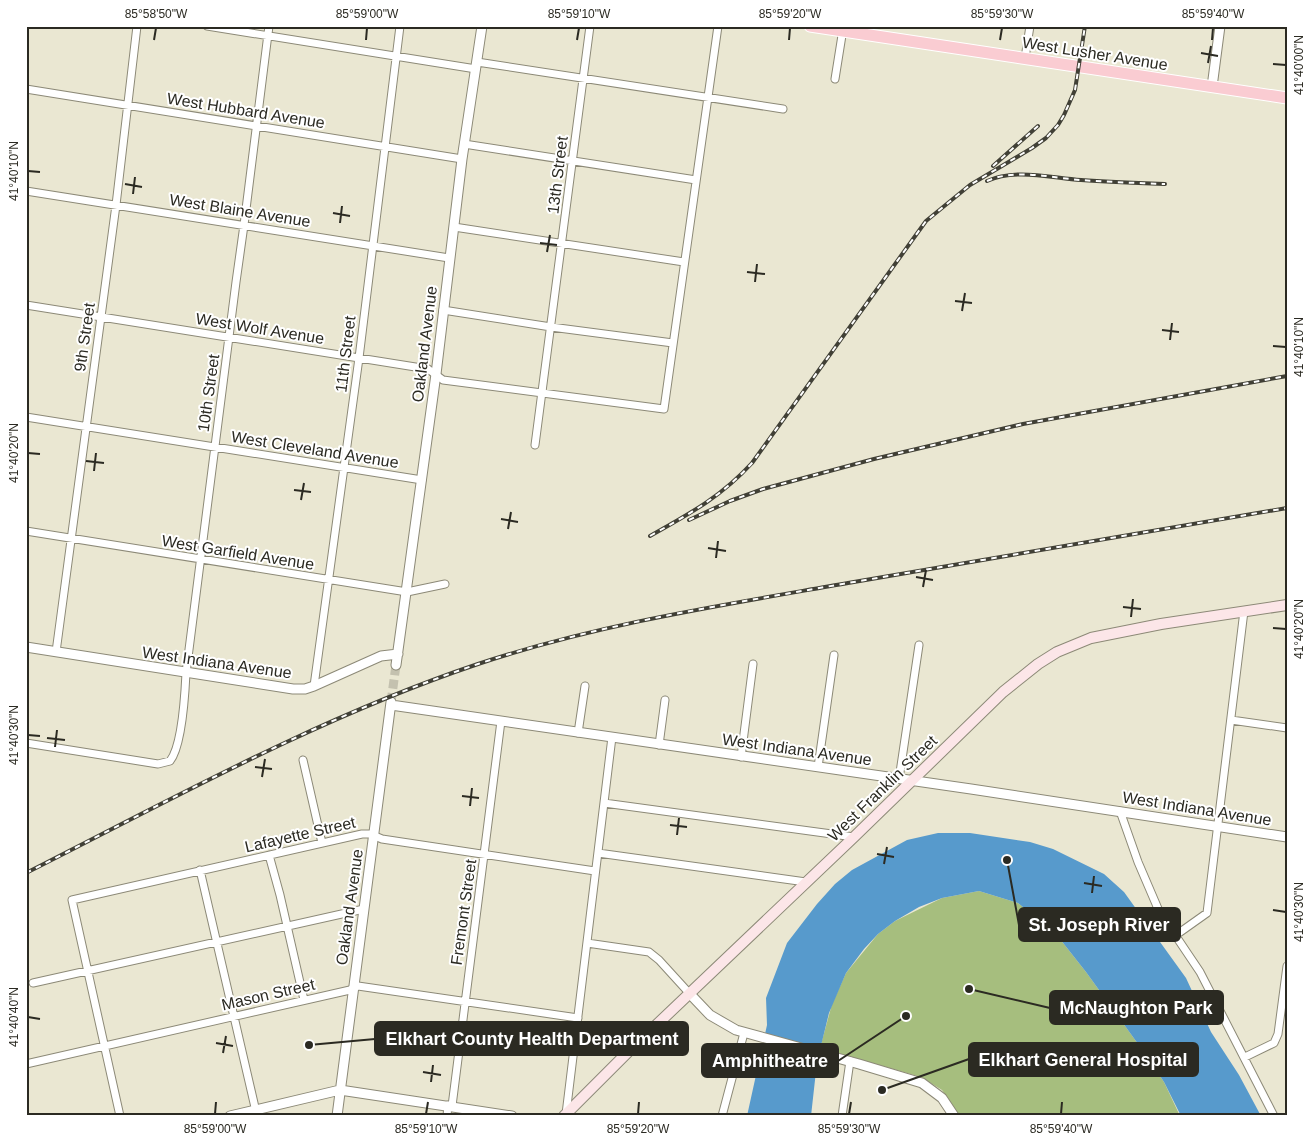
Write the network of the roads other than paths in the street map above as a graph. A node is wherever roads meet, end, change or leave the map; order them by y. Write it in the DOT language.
graph roads {
  1 [pos="137,26"];
  2 [pos="207,26"];
  3 [pos="269,26"];
  4 [pos="400,26"];
  5 [pos="482,26"];
  6 [pos="590,26"];
  7 [pos="718,26"];
  8 [pos="810,26"];
  9 [pos="1030,26"];
  10 [pos="1220,26"];
  11 [pos="843,29"];
  12 [pos="267,36"];
  13 [pos="396,56"];
  14 [pos="1025,58"];
  15 [pos="477,66"];
  16 [pos="584,78"];
  17 [pos="835,79"];
  18 [pos="1212,87"];
  19 [pos="26,89"];
  20 [pos="708,97"];
  21 [pos="1287,98"];
  22 [pos="128,106"];
  23 [pos="783,109"];
  24 [pos="256,126"];
  25 [pos="464,144"];
  26 [pos="385,146"];
  27 [pos="462,159"];
  28 [pos="573,161"];
  29 [pos="696,180"];
  30 [pos="26,191"];
  31 [pos="116,205"];
  32 [pos="244,225"];
  33 [pos="454,227"];
  34 [pos="562,244"];
  35 [pos="372,245"];
  36 [pos="449,258"];
  37 [pos="684,262"];
  38 [pos="26,305"];
  39 [pos="443,310"];
  40 [pos="101,317"];
  41 [pos="551,327"];
  42 [pos="230,338"];
  43 [pos="673,343"];
  44 [pos="358,358"];
  45 [pos="436,374"];
  46 [pos="541,393"];
  47 [pos="26,417"];
  48 [pos="85,426"];
  49 [pos="535,445"];
  50 [pos="215,447"];
  51 [pos="343,468"];
  52 [pos="422,480"];
  53 [pos="26,531"];
  54 [pos="71,539"];
  55 [pos="199,560"];
  56 [pos="328,580"];
  57 [pos="445,584"];
  58 [pos="406,592"];
  59 [pos="1287,605"];
  60 [pos="1244,611"];
  61 [pos="919,645"];
  62 [pos="26,647"];
  63 [pos="56,652"];
  64 [pos="398,654"];
  65 [pos="834,655"];
  66 [pos="753,664"];
  67 [pos="396,665"];
  68 [pos="186,673"];
  69 [pos="314,686"];
  70 [pos="585,686"];
  71 [pos="665,700"];
  72 [pos="391,704"];
  73 [pos="1231,720"];
  74 [pos="501,722"];
  75 [pos="1287,728"];
  76 [pos="578,733"];
  77 [pos="612,737"];
  78 [pos="26,743"];
  79 [pos="659,745"];
  80 [pos="741,757"];
  81 [pos="302,760"];
  82 [pos="818,768"];
  83 [pos="899,779"];
  84 [pos="912,781"];
  85 [pos="604,803"];
  86 [pos="1120,812"];
  87 [pos="1217,826"];
  88 [pos="374,836"];
  89 [pos="854,837"];
  90 [pos="1287,837"];
  91 [pos="322,842"];
  92 [pos="598,853"];
  93 [pos="269,855"];
  94 [pos="485,855"];
  95 [pos="200,870"];
  96 [pos="595,871"];
  97 [pos="806,882"];
  98 [pos="364,909"];
  99 [pos="288,926"];
  100 [pos="1176,935"];
  101 [pos="218,942"];
  102 [pos="587,943"];
  103 [pos="1287,966"];
  104 [pos="88,972"];
  105 [pos="33,983"];
  106 [pos="354,988"];
  107 [pos="690,994"];
  108 [pos="304,1000"];
  109 [pos="465,1001"];
  110 [pos="1284,1002"];
  111 [pos="234,1016"];
  112 [pos="578,1018"];
  113 [pos="748,1034"];
  114 [pos="105,1046"];
  115 [pos="1245,1057"];
  116 [pos="850,1061"];
  117 [pos="26,1064"];
  118 [pos="340,1090"];
  119 [pos="450,1106"];
  120 [pos="256,1113"];
  121 [pos="565,1115"];
  122 [pos="120,1116"];
  123 [pos="230,1116"];
  124 [pos="337,1116"];
  125 [pos="447,1116"];
  126 [pos="512,1116"];
  127 [pos="722,1116"];
  128 [pos="842,1116"];
  129 [pos="954,1116"];
  130 [pos="1274,1116"];
  1 -- 22 [label="street, 9th Street"];
  2 -- 12 [label="street"];
  3 -- 12 [label="street, 10th Street"];
  4 -- 13 [label="street, 11th Street"];
  5 -- 15 [label="street, Oakland Avenue"];
  6 -- 16 [label="street, 13th Street"];
  7 -- 20 [label="street"];
  8 -- 11 [label="main road, West Lusher Avenue"];
  9 -- 14 [label="street"];
  10 -- 18 [label="street"];
  11 -- 14 [label="main road, West Lusher Avenue"];
  11 -- 17 [label="street"];
  12 -- 13 [label="street"];
  12 -- 24 [label="street, 10th Street"];
  13 -- 15 [label="street"];
  13 -- 26 [label="street, 11th Street"];
  14 -- 18 [label="main road, West Lusher Avenue"];
  15 -- 16 [label="street"];
  15 -- 25 [label="street, Oakland Avenue"];
  16 -- 20 [label="street"];
  16 -- 28 [label="street, 13th Street"];
  18 -- 21 [label="main road, West Lusher Avenue"];
  19 -- 22 [label="street, West Hubbard Avenue"];
  20 -- 23 [label="street"];
  20 -- 29 [label="street"];
  22 -- 24 [label="street, West Hubbard Avenue"];
  22 -- 31 [label="street, 9th Street"];
  24 -- 26 [label="street, West Hubbard Avenue"];
  24 -- 32 [label="street, 10th Street"];
  25 -- 27 [label="street, Oakland Avenue"];
  25 -- 28 [label="street"];
  26 -- 27 [label="street, West Hubbard Avenue"];
  26 -- 35 [label="street, 11th Street"];
  27 -- 33 [label="street, Oakland Avenue"];
  28 -- 29 [label="street"];
  28 -- 34 [label="street, 13th Street"];
  29 -- 37 [label="street"];
  30 -- 31 [label="street, West Blaine Avenue"];
  31 -- 32 [label="street, West Blaine Avenue"];
  31 -- 40 [label="street, 9th Street"];
  32 -- 35 [label="street, West Blaine Avenue"];
  32 -- 42 [label="street, 10th Street"];
  33 -- 34 [label="street"];
  33 -- 36 [label="street, Oakland Avenue"];
  34 -- 37 [label="street"];
  34 -- 41 [label="street, 13th Street"];
  35 -- 36 [label="street, West Blaine Avenue"];
  35 -- 44 [label="street, 11th Street"];
  36 -- 39 [label="street, Oakland Avenue"];
  37 -- 43 [label="street"];
  38 -- 40 [label="street, West Wolf Avenue"];
  39 -- 41 [label="street"];
  39 -- 45 [label="street, Oakland Avenue"];
  40 -- 42 [label="street, West Wolf Avenue"];
  40 -- 48 [label="street, 9th Street"];
  41 -- 43 [label="street"];
  41 -- 46 [label="street, 13th Street"];
  42 -- 44 [label="street, West Wolf Avenue"];
  42 -- 50 [label="street, 10th Street"];
  43 -- 46 [label="street, West Wolf Avenue"];
  44 -- 45 [label="street, West Wolf Avenue"];
  44 -- 51 [label="street, 11th Street"];
  45 -- 46 [label="street, West Wolf Avenue"];
  45 -- 52 [label="street, Oakland Avenue"];
  46 -- 49 [label="street, 13th Street"];
  47 -- 48 [label="street, West Cleveland Avenue"];
  48 -- 50 [label="street, West Cleveland Avenue"];
  48 -- 54 [label="street, 9th Street"];
  50 -- 51 [label="street, West Cleveland Avenue"];
  50 -- 55 [label="street, 10th Street"];
  51 -- 52 [label="street, West Cleveland Avenue"];
  51 -- 56 [label="street, 11th Street"];
  52 -- 58 [label="street, Oakland Avenue"];
  53 -- 54 [label="street, West Garfield Avenue"];
  54 -- 55 [label="street, West Garfield Avenue"];
  54 -- 63 [label="street, 9th Street"];
  55 -- 56 [label="street, West Garfield Avenue"];
  55 -- 68 [label="street, 10th Street"];
  56 -- 58 [label="street, West Garfield Avenue"];
  56 -- 69 [label="street, 11th Street"];
  57 -- 58 [label="street, West Garfield Avenue"];
  58 -- 64 [label="street, Oakland Avenue"];
  59 -- 60 [label="main road, West Franklin Street"];
  60 -- 73 [label="street"];
  60 -- 84 [label="main road, West Franklin Street"];
  61 -- 83 [label="street"];
  62 -- 63 [label="street, West Indiana Avenue"];
  63 -- 68 [label="street, West Indiana Avenue"];
  64 -- 67 [label="street, Oakland Avenue"];
  64 -- 69 [label="street, West Indiana Avenue"];
  65 -- 82 [label="street"];
  66 -- 80 [label="street"];
  68 -- 69 [label="street, West Indiana Avenue"];
  68 -- 78 [label="street, 10th Street"];
  70 -- 76 [label="street"];
  71 -- 79 [label="street"];
  72 -- 74 [label="street, West Indiana Avenue"];
  72 -- 88 [label="street, Oakland Avenue"];
  73 -- 75 [label="street"];
  73 -- 87 [label="street"];
  74 -- 76 [label="street, West Indiana Avenue"];
  74 -- 94 [label="street, Fremont Street"];
  76 -- 77 [label="street, West Indiana Avenue"];
  77 -- 79 [label="street, West Indiana Avenue"];
  77 -- 85 [label="street"];
  79 -- 80 [label="street, West Indiana Avenue"];
  80 -- 82 [label="street, West Indiana Avenue"];
  81 -- 91 [label="street"];
  82 -- 83 [label="street, West Indiana Avenue"];
  83 -- 84 [label="street, West Indiana Avenue"];
  84 -- 86 [label="street, West Indiana Avenue"];
  84 -- 89 [label="main road, West Franklin Street"];
  85 -- 89 [label="street"];
  85 -- 92 [label="street"];
  86 -- 87 [label="street, West Indiana Avenue"];
  86 -- 100 [label="street"];
  87 -- 90 [label="street, West Indiana Avenue"];
  87 -- 100 [label="street"];
  88 -- 91 [label="street, Lafayette Street"];
  88 -- 94 [label="street, Lafayette Street"];
  88 -- 98 [label="street, Oakland Avenue"];
  89 -- 97 [label="main road, West Franklin Street"];
  91 -- 93 [label="street, Lafayette Street"];
  92 -- 96 [label="street"];
  92 -- 97 [label="street"];
  93 -- 95 [label="street, Lafayette Street"];
  93 -- 99 [label="street"];
  94 -- 96 [label="street, Lafayette Street"];
  94 -- 109 [label="street, Fremont Street"];
  95 -- 101 [label="street"];
  95 -- 104 [label="street, Lafayette Street"];
  96 -- 102 [label="street"];
  97 -- 107 [label="main road, West Franklin Street"];
  98 -- 99 [label="street"];
  98 -- 106 [label="street, Oakland Avenue"];
  99 -- 101 [label="street"];
  99 -- 108 [label="street"];
  100 -- 115 [label="street"];
  101 -- 104 [label="street"];
  101 -- 111 [label="street"];
  102 -- 107 [label="street"];
  102 -- 112 [label="street"];
  103 -- 110 [label="street"];
  104 -- 105 [label="street"];
  104 -- 114 [label="street"];
  106 -- 108 [label="street, Mason Street"];
  106 -- 109 [label="street, Mason Street"];
  106 -- 118 [label="street, Oakland Avenue"];
  107 -- 113 [label="street"];
  107 -- 121 [label="main road, West Franklin Street"];
  108 -- 111 [label="street, Mason Street"];
  109 -- 112 [label="street, Mason Street"];
  109 -- 119 [label="street, Fremont Street"];
  110 -- 115 [label="street"];
  111 -- 114 [label="street, Mason Street"];
  111 -- 120 [label="street"];
  112 -- 121 [label="street"];
  113 -- 116 [label="street"];
  113 -- 127 [label="street"];
  114 -- 117 [label="street, Mason Street"];
  114 -- 122 [label="street"];
  115 -- 130 [label="street"];
  116 -- 128 [label="street"];
  116 -- 129 [label="street"];
  118 -- 119 [label="street"];
  118 -- 120 [label="street"];
  118 -- 124 [label="street, Oakland Avenue"];
  119 -- 125 [label="street, Fremont Street"];
  119 -- 126 [label="street"];
  120 -- 123 [label="street"];
}
